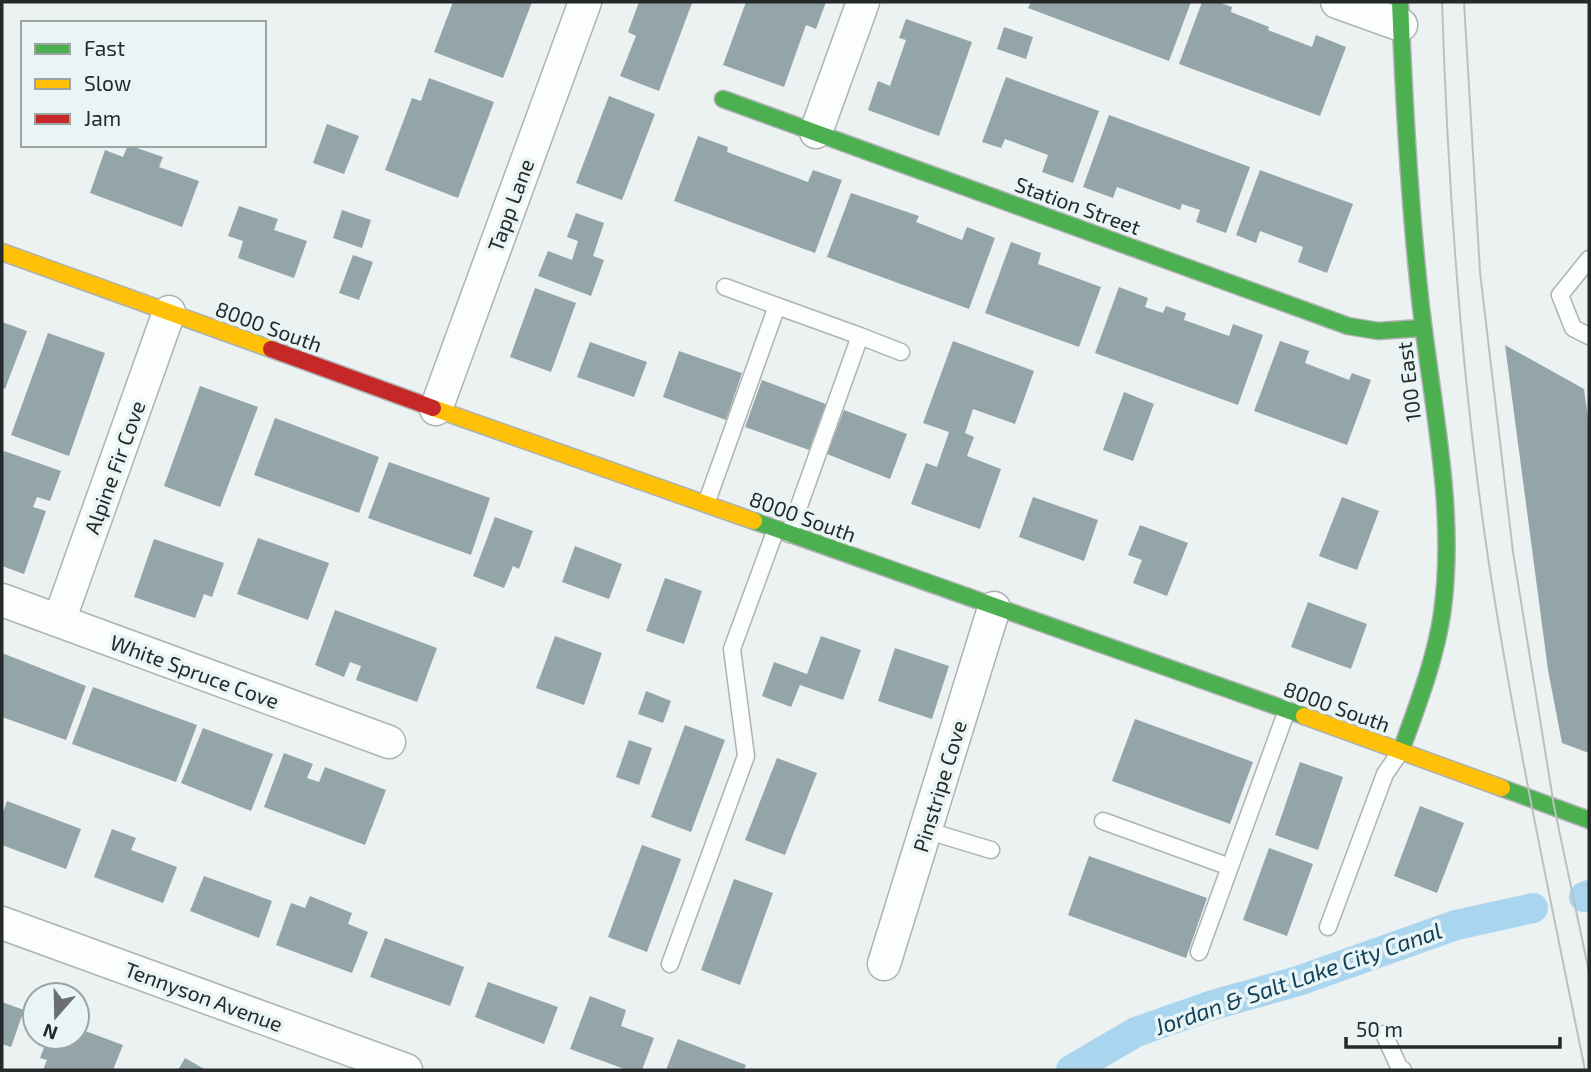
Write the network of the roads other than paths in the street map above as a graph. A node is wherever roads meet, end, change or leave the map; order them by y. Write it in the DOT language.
graph roads {
  1 [pos="584,2"];
  2 [pos="863,2"];
  3 [pos="1337,2"];
  4 [pos="1401,13"];
  5 [pos="723,99"];
  6 [pos="816,132"];
  7 [pos="2,252"];
  8 [pos="1589,259"];
  9 [pos="725,287"];
  10 [pos="778,306"];
  11 [pos="169,312"];
  12 [pos="1422,328"];
  13 [pos="860,336"];
  14 [pos="1589,337"];
  15 [pos="901,352"];
  16 [pos="436,409"];
  17 [pos="706,504"];
  18 [pos="783,531"];
  19 [pos="2,600"];
  20 [pos="993,608"];
  21 [pos="59,621"];
  22 [pos="1287,710"];
  23 [pos="389,743"];
  24 [pos="1401,751"];
  25 [pos="1589,820"];
  26 [pos="1103,821"];
  27 [pos="925,830"];
  28 [pos="991,850"];
  29 [pos="1230,867"];
  30 [pos="2,923"];
  31 [pos="1328,927"];
  32 [pos="1199,952"];
  33 [pos="670,964"];
  34 [pos="884,964"];
  35 [pos="1384,1034"];
  36 [pos="333,1058"];
  37 [pos="406,1070"];
  38 [pos="1403,1070"];
  1 -- 16 [label="street, Tapp Lane"];
  2 -- 6 [label="street"];
  3 -- 4 [label="street"];
  4 -- 12 [label="street, 100 East"];
  5 -- 6 [label="street, Station Street"];
  6 -- 12 [label="street, Station Street"];
  7 -- 11 [label="street, 8000 South"];
  8 -- 14 [label="lane"];
  9 -- 10 [label="lane"];
  10 -- 13 [label="lane"];
  10 -- 17 [label="lane"];
  11 -- 16 [label="street, 8000 South"];
  11 -- 21 [label="street, Alpine Fir Cove"];
  12 -- 24 [label="street, 100 East"];
  13 -- 15 [label="lane"];
  13 -- 18 [label="lane"];
  16 -- 17 [label="street, 8000 South"];
  17 -- 18 [label="street, 8000 South"];
  18 -- 20 [label="street, 8000 South"];
  18 -- 33 [label="lane"];
  19 -- 21 [label="street, White Spruce Cove"];
  20 -- 22 [label="street, 8000 South"];
  20 -- 27 [label="street, Pinstripe Cove"];
  21 -- 23 [label="street, White Spruce Cove"];
  22 -- 24 [label="street, 8000 South"];
  22 -- 29 [label="lane"];
  24 -- 25 [label="street, 8000 South"];
  24 -- 31 [label="lane"];
  26 -- 29 [label="lane"];
  27 -- 28 [label="lane"];
  27 -- 34 [label="street, Pinstripe Cove"];
  29 -- 32 [label="lane"];
  30 -- 36 [label="street, Tennyson Avenue"];
  35 -- 38 [label="lane"];
  36 -- 37 [label="street, Tennyson Avenue"];
}
